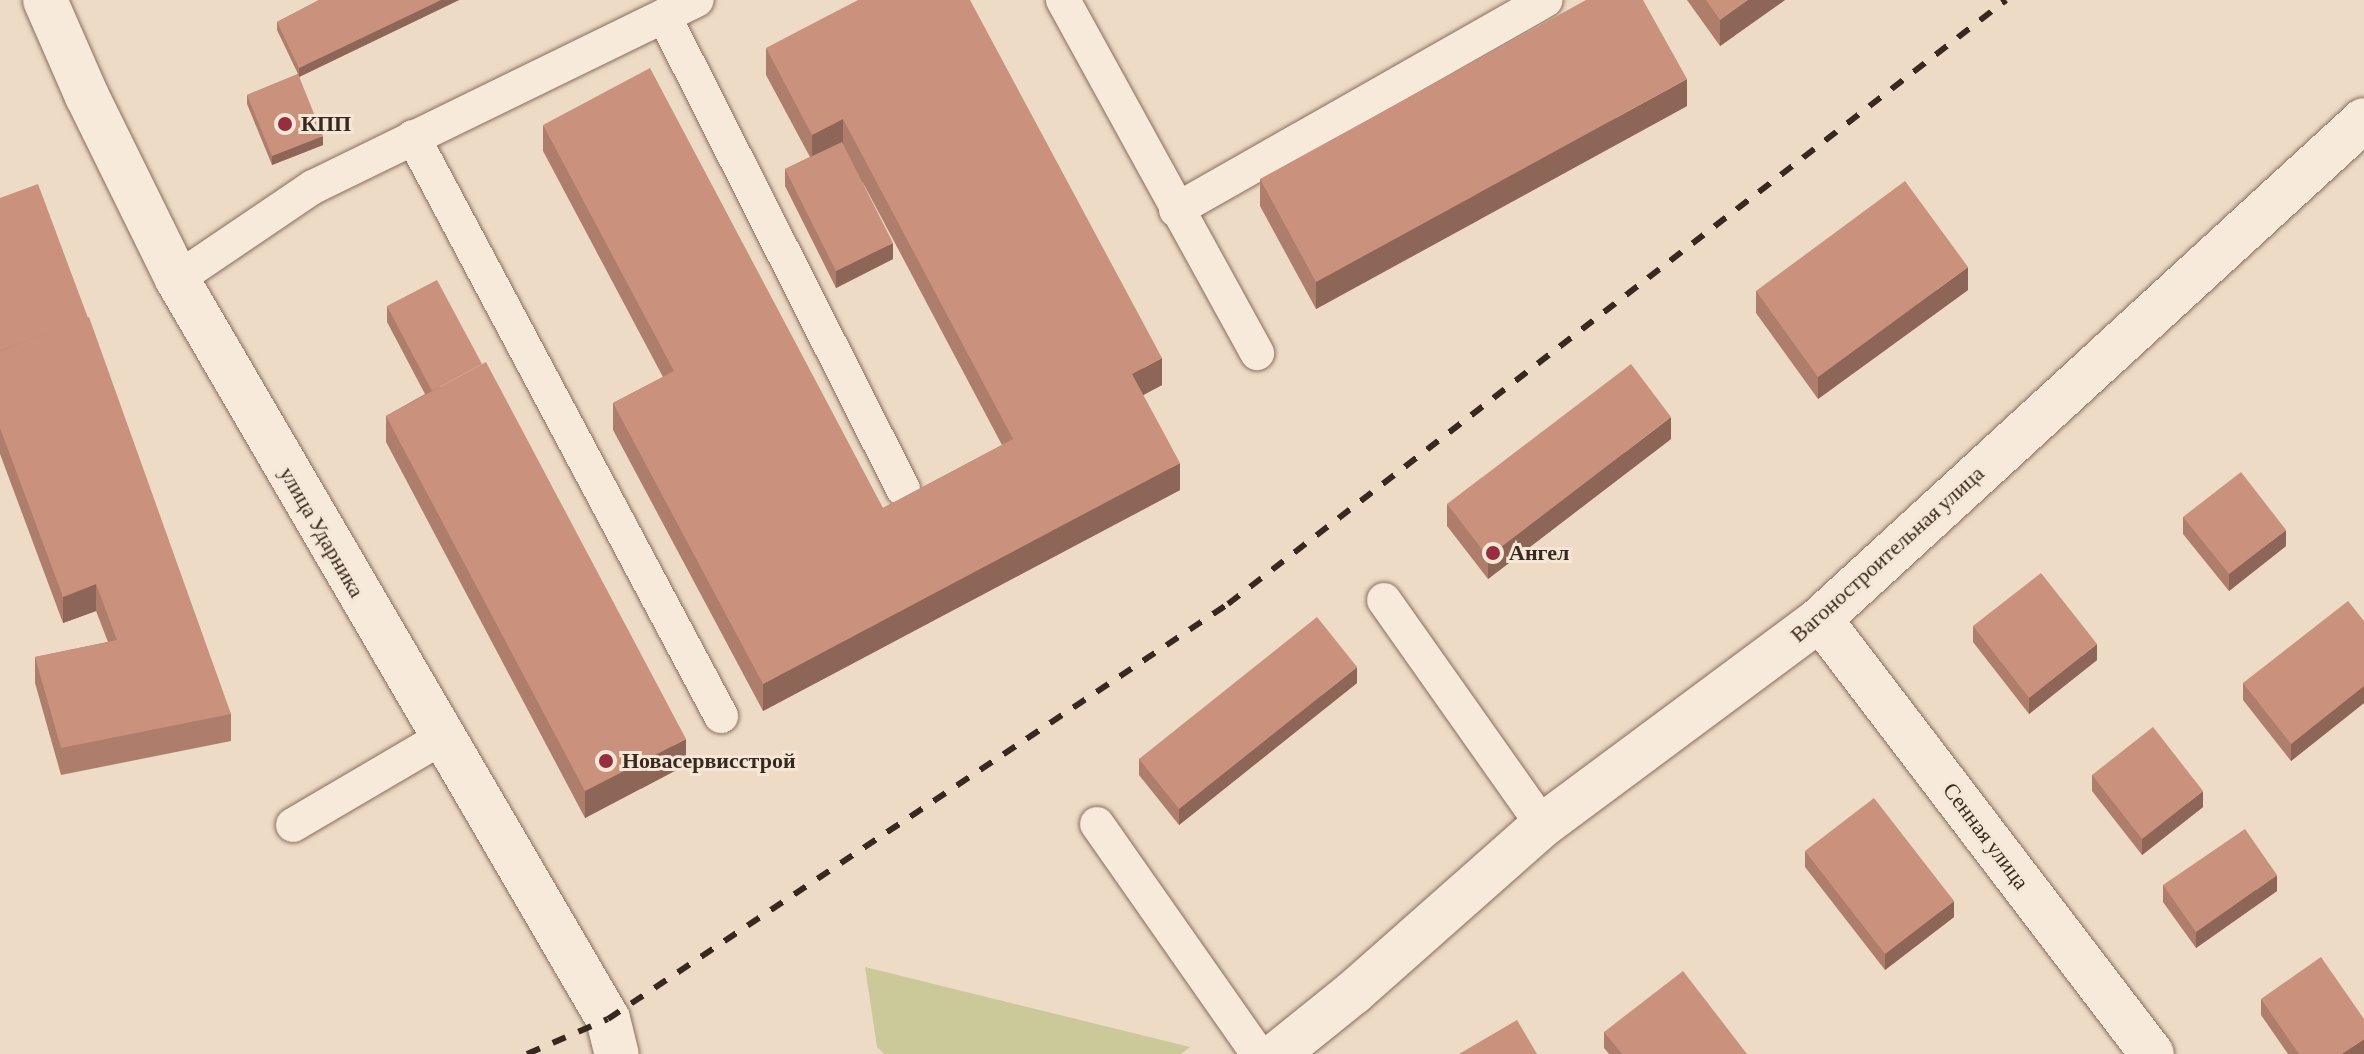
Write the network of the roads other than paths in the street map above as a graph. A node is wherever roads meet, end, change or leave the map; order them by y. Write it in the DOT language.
graph roads {
  1 [pos="45,0"];
  2 [pos="697,0"];
  3 [pos="1063,0"];
  4 [pos="1545,0"];
  5 [pos="664,16"];
  6 [pos="2364,120"];
  7 [pos="413,137"];
  8 [pos="1176,210"];
  9 [pos="177,279"];
  10 [pos="1257,353"];
  11 [pos="903,489"];
  12 [pos="1384,600"];
  13 [pos="1820,619"];
  14 [pos="721,716"];
  15 [pos="441,738"];
  16 [pos="1097,824"];
  17 [pos="293,825"];
  18 [pos="1543,825"];
  19 [pos="617,1054"];
  20 [pos="1258,1054"];
  21 [pos="1277,1054"];
  22 [pos="2152,1054"];
  1 -- 9 [label="street, улица Ударника"];
  2 -- 5 [label="lane"];
  3 -- 8 [label="lane"];
  4 -- 8 [label="lane"];
  5 -- 7 [label="lane"];
  5 -- 11 [label="lane"];
  6 -- 13 [label="street, Вагоностроительная улица"];
  7 -- 9 [label="lane"];
  7 -- 14 [label="lane"];
  8 -- 10 [label="lane"];
  9 -- 15 [label="street, улица Ударника"];
  12 -- 18 [label="lane"];
  13 -- 18 [label="street, Вагоностроительная улица"];
  13 -- 22 [label="street, Сенная улица"];
  15 -- 17 [label="lane"];
  15 -- 19 [label="street, улица Ударника"];
  16 -- 20 [label="lane"];
  18 -- 21 [label="street, Вагоностроительная улица"];
}
